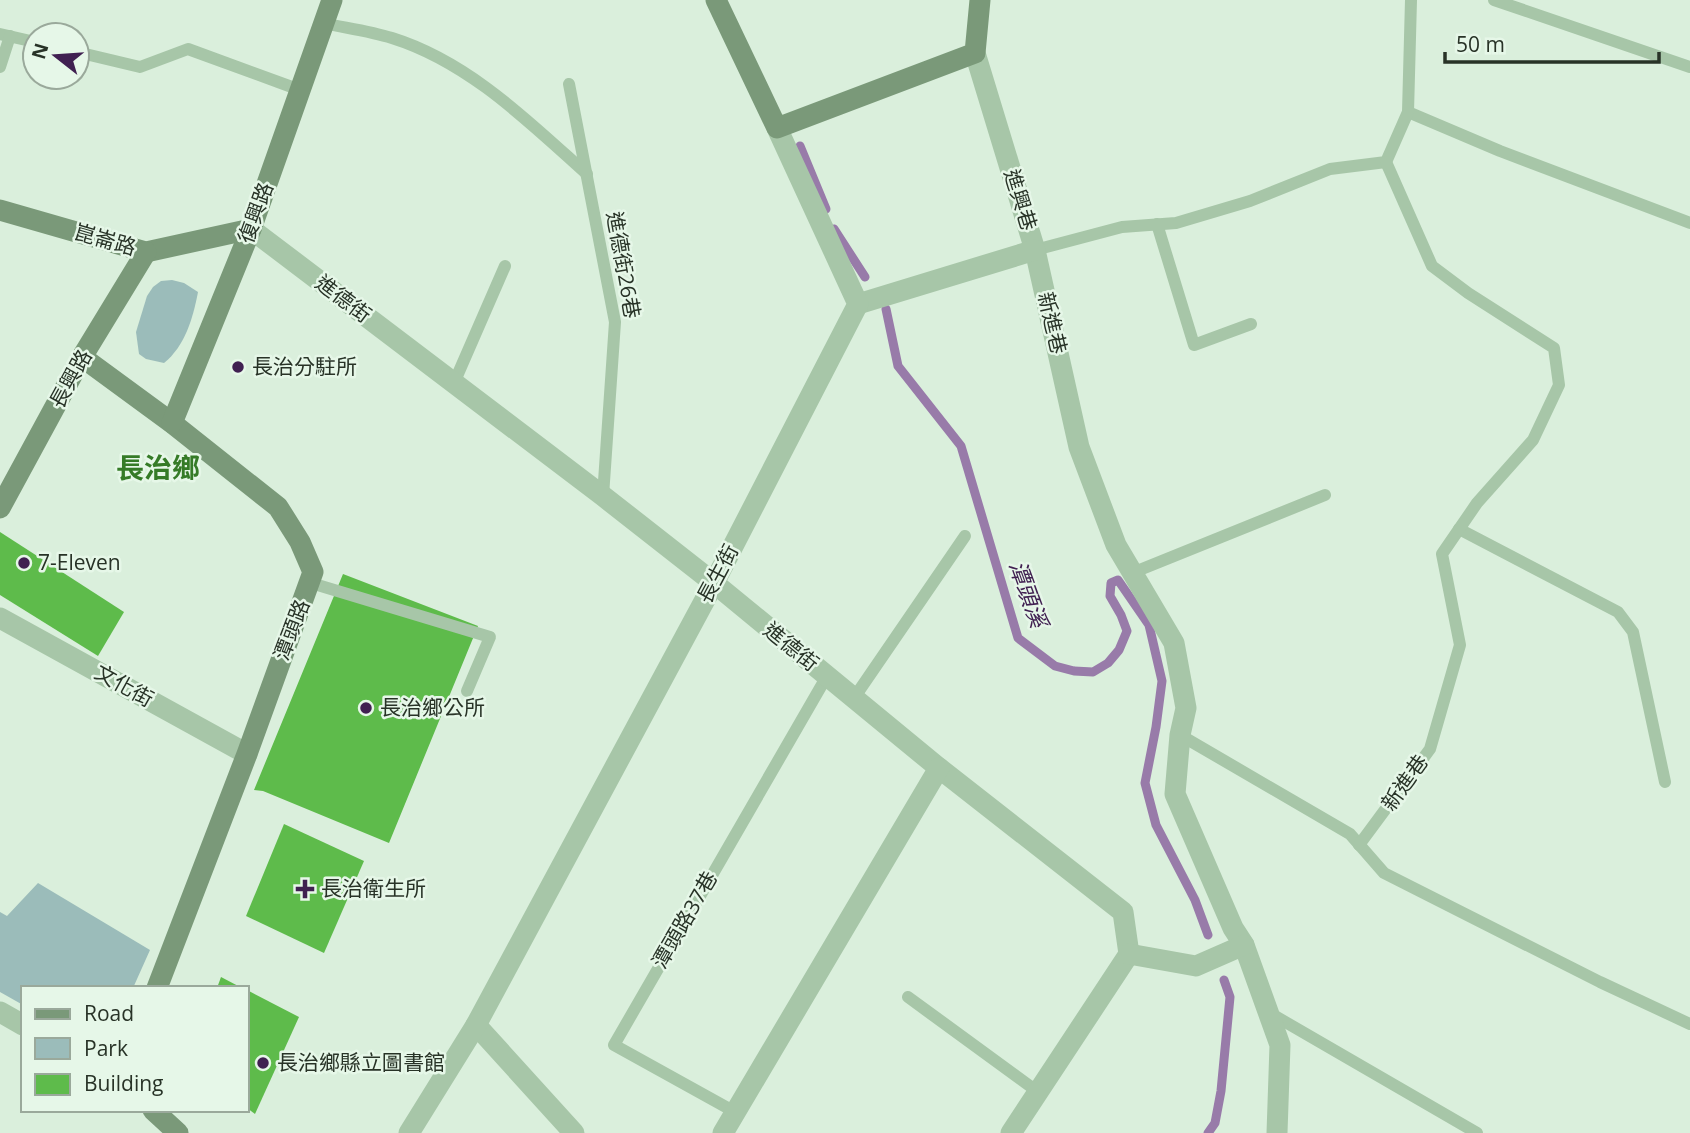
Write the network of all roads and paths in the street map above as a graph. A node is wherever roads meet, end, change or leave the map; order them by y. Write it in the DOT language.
graph roads {
  1 [pos="332,0"];
  2 [pos="716,0"];
  3 [pos="979,0"];
  4 [pos="1411,0"];
  5 [pos="1494,0"];
  6 [pos="323,23"];
  7 [pos="5,35"];
  8 [pos="975,53"];
  9 [pos="91,55"];
  10 [pos="0,67"];
  11 [pos="1690,67"];
  12 [pos="569,83"];
  13 [pos="300,90"];
  14 [pos="1408,112"];
  15 [pos="777,128"];
  16 [pos="1386,162"];
  17 [pos="587,174"];
  18 [pos="0,210"];
  19 [pos="1690,223"];
  20 [pos="1157,224"];
  21 [pos="251,229"];
  22 [pos="1035,250"];
  23 [pos="146,252"];
  24 [pos="505,266"];
  25 [pos="858,304"];
  26 [pos="1251,324"];
  27 [pos="82,357"];
  28 [pos="454,383"];
  29 [pos="172,423"];
  30 [pos="1325,495"];
  31 [pos="603,496"];
  32 [pos="0,508"];
  33 [pos="1459,529"];
  34 [pos="965,536"];
  35 [pos="1132,573"];
  36 [pos="311,583"];
  37 [pos="714,583"];
  38 [pos="0,618"];
  39 [pos="827,676"];
  40 [pos="467,691"];
  41 [pos="854,698"];
  42 [pos="1180,735"];
  43 [pos="247,754"];
  44 [pos="939,768"];
  45 [pos="1665,782"];
  46 [pos="1359,845"];
  47 [pos="1244,945"];
  48 [pos="1129,954"];
  49 [pos="158,986"];
  50 [pos="908,997"];
  51 [pos="0,1012"];
  52 [pos="1268,1012"];
  53 [pos="1690,1024"];
  54 [pos="21,1025"];
  55 [pos="475,1025"];
  56 [pos="1038,1092"];
  57 [pos="155,1112"];
  58 [pos="735,1112"];
  59 [pos="178,1133"];
  60 [pos="409,1133"];
  61 [pos="574,1133"];
  62 [pos="723,1133"];
  63 [pos="1011,1133"];
  64 [pos="1277,1133"];
  65 [pos="1477,1133"];
  1 -- 6 [label="street, 復興路"];
  2 -- 15 [label="street"];
  3 -- 8 [label="street, 進興巷"];
  4 -- 14 [label="lane"];
  5 -- 11 [label="lane"];
  6 -- 13 [label="street, 復興路"];
  6 -- 17 [label="lane"];
  7 -- 10 [label="lane"];
  8 -- 15 [label="street"];
  8 -- 22 [label="street, 進興巷"];
  9 -- 13 [label="lane"];
  12 -- 17 [label="lane, 進德街26巷"];
  13 -- 21 [label="street, 復興路"];
  14 -- 16 [label="lane"];
  14 -- 19 [label="lane"];
  15 -- 25 [label="street"];
  16 -- 20 [label="lane"];
  16 -- 33 [label="lane, 新進巷"];
  17 -- 31 [label="lane, 進德街26巷"];
  18 -- 23 [label="street, 崑崙路"];
  20 -- 22 [label="lane"];
  20 -- 26 [label="lane"];
  21 -- 23 [label="street, 崑崙路"];
  21 -- 28 [label="street, 進德街"];
  21 -- 29 [label="street, 復興路"];
  22 -- 25 [label="street, 進興巷"];
  22 -- 35 [label="street, 新進巷"];
  23 -- 27 [label="street, 長興路"];
  24 -- 28 [label="lane"];
  25 -- 37 [label="street, 長生街"];
  27 -- 29 [label="street, 潭頭路"];
  27 -- 32 [label="street, 長興路"];
  28 -- 31 [label="street, 進德街"];
  29 -- 36 [label="street, 潭頭路"];
  30 -- 35 [label="lane"];
  31 -- 37 [label="street, 進德街"];
  33 -- 45 [label="lane"];
  33 -- 46 [label="lane, 新進巷"];
  34 -- 41 [label="lane"];
  35 -- 42 [label="street, 新進巷"];
  36 -- 40 [label="lane"];
  36 -- 43 [label="street, 潭頭路"];
  37 -- 39 [label="street, 進德街"];
  37 -- 55 [label="street, 長生街"];
  38 -- 43 [label="street, 文化街"];
  39 -- 41 [label="street, 進德街"];
  39 -- 58 [label="lane, 潭頭路37巷"];
  41 -- 44 [label="street, 進德街"];
  42 -- 46 [label="lane"];
  42 -- 47 [label="street, 新進巷"];
  43 -- 49 [label="street, 潭頭路"];
  44 -- 48 [label="street, 進德街"];
  44 -- 58 [label="street"];
  46 -- 53 [label="lane"];
  47 -- 48 [label="street"];
  47 -- 52 [label="street, 新進巷"];
  48 -- 56 [label="street"];
  50 -- 56 [label="lane"];
  51 -- 54 [label="street"];
  52 -- 64 [label="street, 新進巷"];
  52 -- 65 [label="lane"];
  55 -- 60 [label="street, 長生街"];
  55 -- 61 [label="street"];
  56 -- 63 [label="street"];
  57 -- 59 [label="street"];
  58 -- 62 [label="street"];
}
